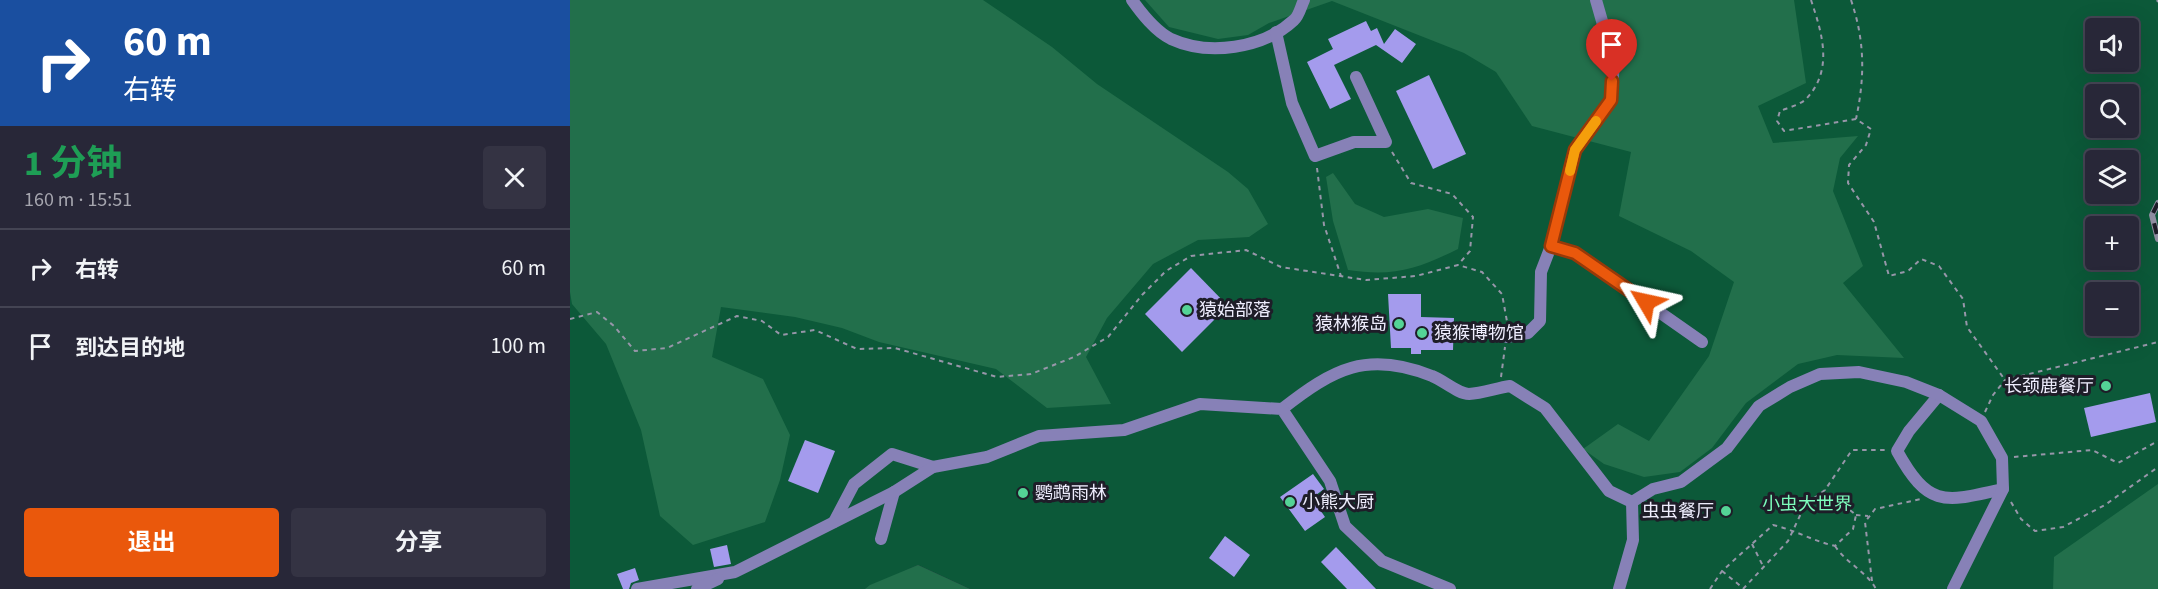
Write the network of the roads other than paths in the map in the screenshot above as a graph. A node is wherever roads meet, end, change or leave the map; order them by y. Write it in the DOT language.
graph roads {
  1 [pos="1132,0"];
  2 [pos="1304,0"];
  3 [pos="1596,0"];
  4 [pos="1276,32"];
  5 [pos="1356,77"];
  6 [pos="1551,246"];
  7 [pos="1507,337"];
  8 [pos="1702,342"];
  9 [pos="1939,396"];
  10 [pos="1282,410"];
  11 [pos="933,467"];
  12 [pos="2003,489"];
  13 [pos="894,492"];
  14 [pos="1632,502"];
  15 [pos="834,522"];
  16 [pos="881,539"];
  17 [pos="735,572"];
  18 [pos="637,589"];
  19 [pos="698,589"];
  20 [pos="1450,589"];
  21 [pos="1619,589"];
  22 [pos="1953,589"];
  1 -- 4 [label="street"];
  2 -- 4 [label="street"];
  3 -- 6 [label="street"];
  4 -- 5 [label="street"];
  6 -- 7 [label="street"];
  6 -- 8 [label="street"];
  9 -- 12 [label="street"];
  9 -- 12 [label="street"];
  9 -- 14 [label="street"];
  10 -- 11 [label="street"];
  10 -- 14 [label="street"];
  10 -- 20 [label="street"];
  11 -- 13 [label="street"];
  11 -- 15 [label="street"];
  12 -- 22 [label="street"];
  13 -- 15 [label="street"];
  13 -- 16 [label="street"];
  14 -- 21 [label="street"];
  15 -- 17 [label="street"];
  17 -- 18 [label="street"];
  17 -- 19 [label="street"];
}
